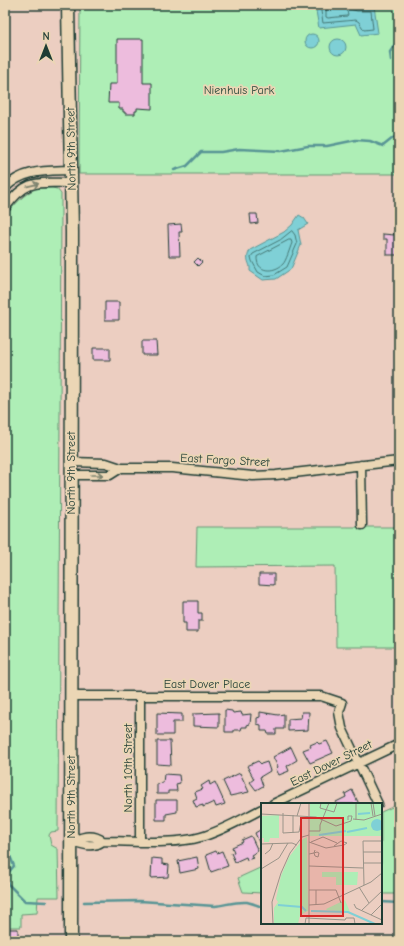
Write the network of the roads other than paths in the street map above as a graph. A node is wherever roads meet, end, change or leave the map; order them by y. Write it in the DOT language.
graph roads {
  1 [pos="68,5"];
  2 [pos="71,170"];
  3 [pos="71,183"];
  4 [pos="5,188"];
  5 [pos="5,208"];
  6 [pos="399,461"];
  7 [pos="71,462"];
  8 [pos="361,465"];
  9 [pos="121,468"];
  10 [pos="71,475"];
  11 [pos="362,525"];
  12 [pos="71,696"];
  13 [pos="140,696"];
  14 [pos="399,744"];
  15 [pos="358,763"];
  16 [pos="275,803"];
  17 [pos="378,803"];
  18 [pos="261,809"];
  19 [pos="71,841"];
  20 [pos="140,841"];
  21 [pos="71,941"];
  1 -- 2 [label="main road, North 9th Street"];
  2 -- 3 [label="main road, North 9th Street"];
  2 -- 4 [label="street"];
  5 -- 3 [label="street, one-way"];
  3 -- 7 [label="main road, North 9th Street"];
  6 -- 8 [label="street, East Fargo Street"];
  7 -- 9 [label="street, East Fargo Street"];
  7 -- 10 [label="main road, North 9th Street"];
  8 -- 9 [label="street, East Fargo Street"];
  8 -- 11 [label="street"];
  10 -- 9 [label="street, East Fargo Street, one-way"];
  10 -- 12 [label="main road, North 9th Street"];
  12 -- 13 [label="street, East Dover Place"];
  12 -- 19 [label="main road, North 9th Street"];
  13 -- 15 [label="street, East Dover Place"];
  13 -- 20 [label="street, North 10th Street"];
  14 -- 15 [label="street, East Dover Street"];
  15 -- 16 [label="street, East Dover Street"];
  15 -- 17 [label="street"];
  18 -- 20 [label="street"];
  19 -- 20 [label="street"];
  19 -- 21 [label="main road, North 9th Street"];
}
